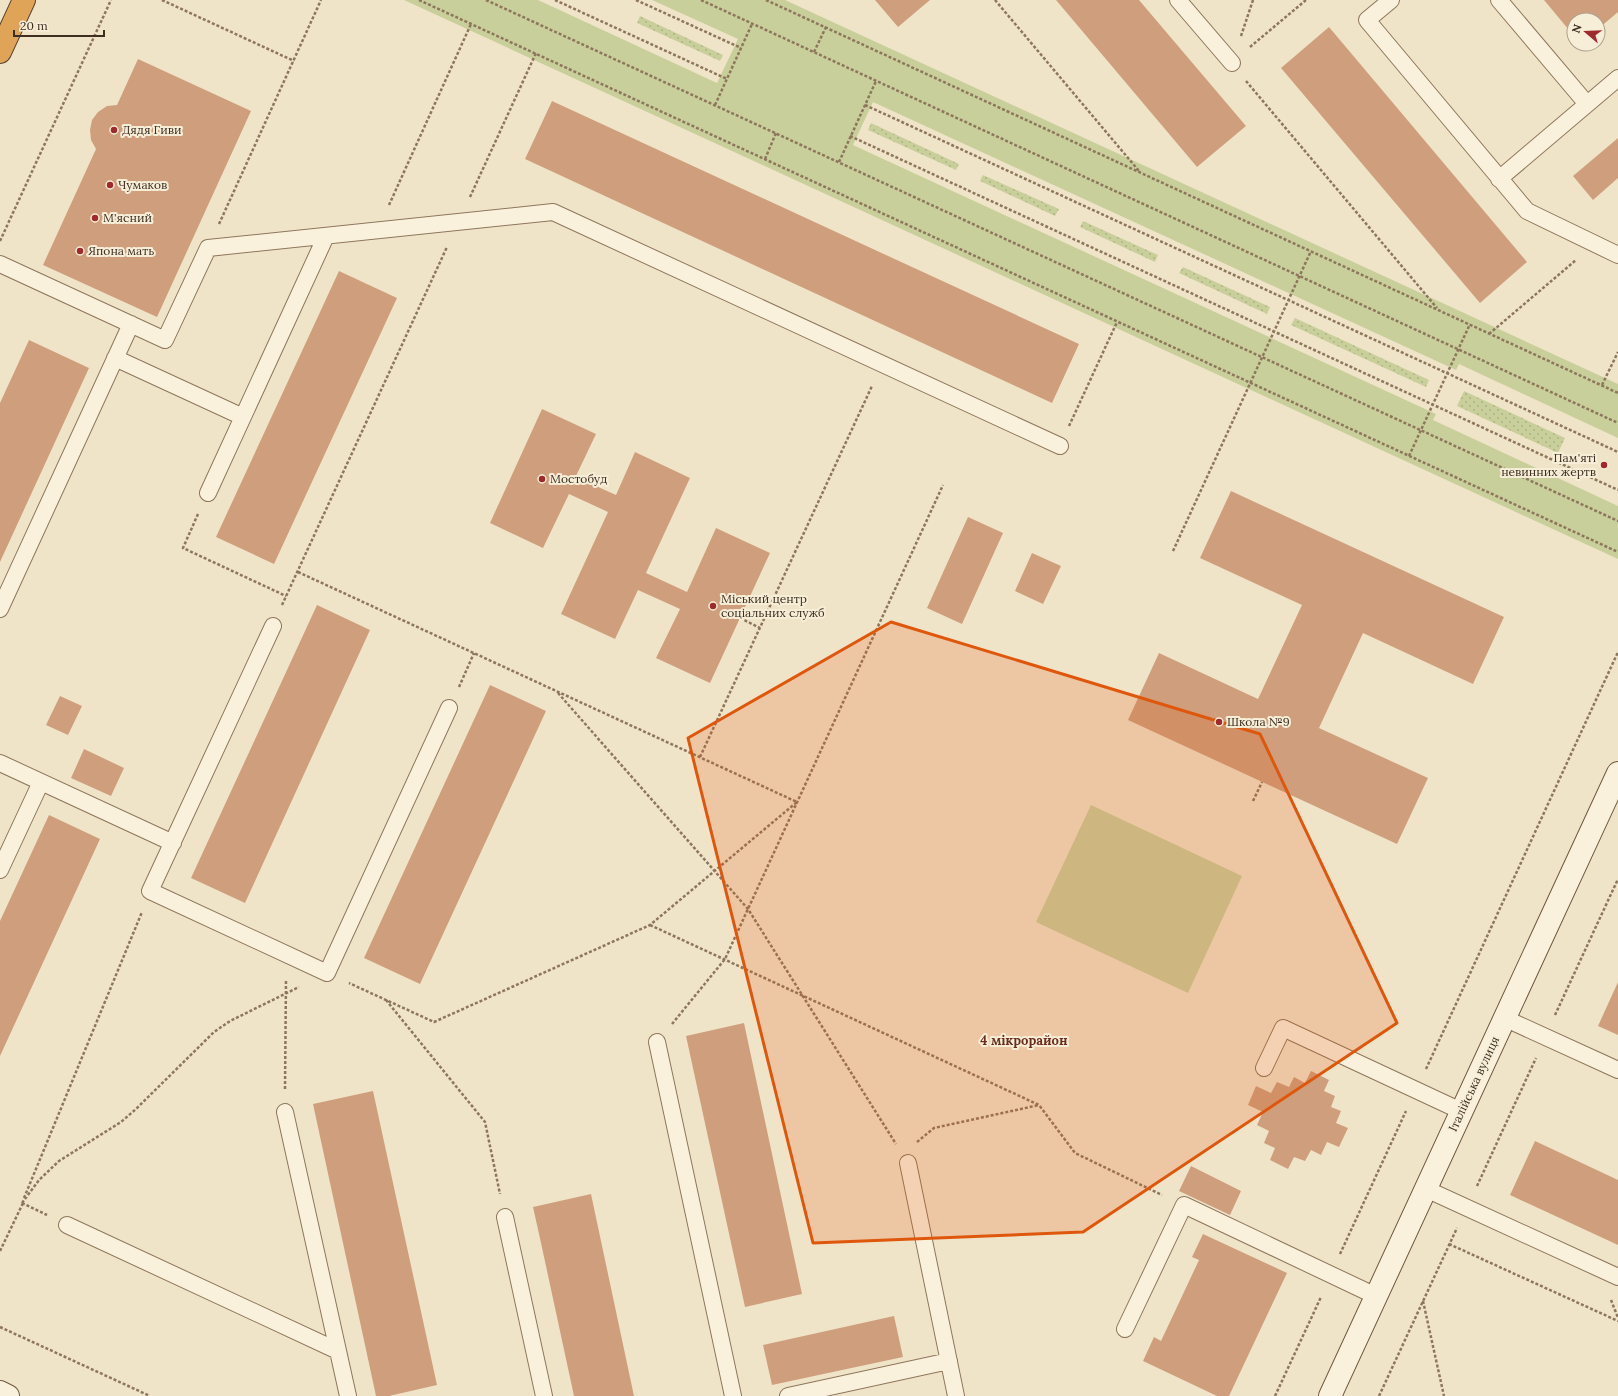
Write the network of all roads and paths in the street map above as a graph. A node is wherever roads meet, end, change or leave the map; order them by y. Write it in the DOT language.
graph roads {
  1 [pos="24,0"];
  2 [pos="111,0"];
  3 [pos="162,0"];
  4 [pos="321,0"];
  5 [pos="419,0"];
  6 [pos="486,0"];
  7 [pos="555,0"];
  8 [pos="636,0"];
  9 [pos="701,0"];
  10 [pos="766,0"];
  11 [pos="995,0"];
  12 [pos="1178,0"];
  13 [pos="1253,0"];
  14 [pos="1306,0"];
  15 [pos="1391,0"];
  16 [pos="1499,0"];
  17 [pos="471,24"];
  18 [pos="752,24"];
  19 [pos="826,28"];
  20 [pos="740,48"];
  21 [pos="0,52"];
  22 [pos="814,52"];
  23 [pos="536,53"];
  24 [pos="294,61"];
  25 [pos="1232,63"];
  26 [pos="1618,78"];
  27 [pos="727,79"];
  28 [pos="876,81"];
  29 [pos="1587,104"];
  30 [pos="715,105"];
  31 [pos="864,105"];
  32 [pos="776,134"];
  33 [pos="850,136"];
  34 [pos="765,159"];
  35 [pos="839,162"];
  36 [pos="1141,173"];
  37 [pos="1499,179"];
  38 [pos="458,222"];
  39 [pos="377,230"];
  40 [pos="326,236"];
  41 [pos="0,241"];
  42 [pos="1595,244"];
  43 [pos="208,248"];
  44 [pos="1311,251"];
  45 [pos="1618,255"];
  46 [pos="0,264"];
  47 [pos="1299,276"];
  48 [pos="1288,300"];
  49 [pos="1438,310"];
  50 [pos="1117,322"];
  51 [pos="131,324"];
  52 [pos="1470,324"];
  53 [pos="1274,331"];
  54 [pos="1490,334"];
  55 [pos="1458,349"];
  56 [pos="1618,352"];
  57 [pos="1262,357"];
  58 [pos="115,358"];
  59 [pos="882,364"];
  60 [pos="1447,373"];
  61 [pos="1250,383"];
  62 [pos="1602,385"];
  63 [pos="1618,393"];
  64 [pos="1432,404"];
  65 [pos="243,417"];
  66 [pos="1618,422"];
  67 [pos="1421,430"];
  68 [pos="1060,446"];
  69 [pos="1618,452"];
  70 [pos="1409,456"];
  71 [pos="943,485"];
  72 [pos="1618,490"];
  73 [pos="208,493"];
  74 [pos="1618,521"];
  75 [pos="1173,551"];
  76 [pos="1618,552"];
  77 [pos="298,572"];
  78 [pos="286,596"];
  79 [pos="0,609"];
  80 [pos="740,618"];
  81 [pos="272,626"];
  82 [pos="760,628"];
  83 [pos="1618,652"];
  84 [pos="474,653"];
  85 [pos="556,691"];
  86 [pos="449,708"];
  87 [pos="700,758"];
  88 [pos="0,763"];
  89 [pos="1618,773"];
  90 [pos="41,782"];
  91 [pos="1262,782"];
  92 [pos="1254,800"];
  93 [pos="797,802"];
  94 [pos="173,843"];
  95 [pos="0,870"];
  96 [pos="715,871"];
  97 [pos="1618,879"];
  98 [pos="150,891"];
  99 [pos="748,909"];
  100 [pos="650,925"];
  101 [pos="286,953"];
  102 [pos="725,960"];
  103 [pos="327,973"];
  104 [pos="286,993"];
  105 [pos="801,995"];
  106 [pos="386,1000"];
  107 [pos="1504,1018"];
  108 [pos="1545,1037"];
  109 [pos="657,1042"];
  110 [pos="1264,1068"];
  111 [pos="1618,1070"];
  112 [pos="1416,1090"];
  113 [pos="1039,1105"];
  114 [pos="1461,1111"];
  115 [pos="285,1112"];
  116 [pos="934,1128"];
  117 [pos="908,1163"];
  118 [pos="1426,1189"];
  119 [pos="22,1204"];
  120 [pos="1184,1205"];
  121 [pos="1466,1207"];
  122 [pos="505,1217"];
  123 [pos="68,1225"];
  124 [pos="1449,1244"];
  125 [pos="0,1251"];
  126 [pos="1331,1274"];
  127 [pos="1618,1277"];
  128 [pos="1376,1296"];
  129 [pos="1423,1301"];
  130 [pos="1618,1321"];
  131 [pos="0,1327"];
  132 [pos="1124,1329"];
  133 [pos="338,1351"];
  134 [pos="949,1361"];
  135 [pos="0,1392"];
  136 [pos="8,1396"];
  137 [pos="150,1396"];
  138 [pos="348,1396"];
  139 [pos="544,1396"];
  140 [pos="733,1396"];
  141 [pos="788,1396"];
  142 [pos="956,1396"];
  143 [pos="1275,1396"];
  144 [pos="1330,1396"];
  145 [pos="1379,1396"];
  146 [pos="1444,1396"];
  1 -- 21 [label="highway"];
  2 -- 41 [label="path"];
  3 -- 24 [label="path"];
  4 -- 24 [label="path"];
  5 -- 17 [label="path"];
  6 -- 30 [label="path"];
  7 -- 27 [label="path"];
  8 -- 20 [label="path"];
  9 -- 18 [label="path"];
  10 -- 19 [label="path"];
  11 -- 36 [label="path"];
  12 -- 25 [label="lane"];
  13 -- 25 [label="path"];
  14 -- 25 [label="path"];
  15 -- 37 [label="lane"];
  16 -- 29 [label="lane"];
  17 -- 23 [label="path"];
  17 -- 39 [label="path"];
  18 -- 20 [label="path"];
  18 -- 22 [label="path"];
  19 -- 22 [label="path"];
  19 -- 36 [label="path"];
  20 -- 27 [label="path"];
  22 -- 28 [label="path"];
  23 -- 34 [label="path"];
  23 -- 38 [label="path"];
  24 -- 43 [label="path"];
  25 -- 49 [label="path"];
  26 -- 29 [label="lane"];
  27 -- 30 [label="path"];
  28 -- 31 [label="path"];
  28 -- 47 [label="path"];
  29 -- 37 [label="lane"];
  30 -- 32 [label="path"];
  31 -- 33 [label="path"];
  31 -- 48 [label="path"];
  32 -- 34 [label="path"];
  32 -- 35 [label="path"];
  33 -- 35 [label="path"];
  33 -- 53 [label="path"];
  34 -- 50 [label="path"];
  35 -- 57 [label="path"];
  36 -- 44 [label="path"];
  37 -- 42 [label="lane"];
  38 -- 39 [label="lane"];
  38 -- 59 [label="lane"];
  38 -- 77 [label="path"];
  39 -- 40 [label="lane"];
  40 -- 43 [label="lane"];
  40 -- 65 [label="lane"];
  42 -- 45 [label="lane"];
  42 -- 54 [label="path"];
  43 -- 51 [label="lane"];
  44 -- 47 [label="path"];
  44 -- 49 [label="path"];
  46 -- 51 [label="lane"];
  47 -- 48 [label="path"];
  47 -- 55 [label="path"];
  48 -- 53 [label="path"];
  48 -- 60 [label="path"];
  49 -- 52 [label="path"];
  50 -- 61 [label="path"];
  50 -- 68 [label="path"];
  51 -- 58 [label="lane"];
  52 -- 54 [label="path"];
  52 -- 55 [label="path"];
  53 -- 57 [label="path"];
  53 -- 64 [label="path"];
  54 -- 62 [label="path"];
  55 -- 60 [label="path"];
  55 -- 66 [label="path"];
  56 -- 62 [label="path"];
  57 -- 61 [label="path"];
  57 -- 67 [label="path"];
  58 -- 65 [label="lane"];
  58 -- 79 [label="lane"];
  59 -- 68 [label="lane"];
  59 -- 82 [label="path"];
  60 -- 64 [label="path"];
  60 -- 69 [label="path"];
  61 -- 70 [label="path"];
  61 -- 75 [label="path"];
  62 -- 63 [label="path"];
  64 -- 67 [label="path"];
  64 -- 72 [label="path"];
  65 -- 73 [label="lane"];
  67 -- 70 [label="path"];
  67 -- 74 [label="path"];
  70 -- 76 [label="path"];
  71 -- 93 [label="path"];
  73 -- 78 [label="path"];
  77 -- 78 [label="path"];
  77 -- 84 [label="path"];
  78 -- 81 [label="path"];
  80 -- 82 [label="path"];
  81 -- 94 [label="lane"];
  82 -- 87 [label="path"];
  83 -- 112 [label="path"];
  84 -- 85 [label="path"];
  84 -- 86 [label="path"];
  85 -- 87 [label="path"];
  85 -- 96 [label="path"];
  86 -- 103 [label="lane"];
  87 -- 93 [label="path"];
  88 -- 90 [label="lane"];
  89 -- 107 [label="street, Італійська вулиця"];
  90 -- 94 [label="lane"];
  90 -- 95 [label="lane"];
  91 -- 92 [label="path"];
  93 -- 96 [label="path"];
  93 -- 99 [label="path"];
  94 -- 98 [label="lane"];
  96 -- 99 [label="path"];
  96 -- 100 [label="path"];
  97 -- 108 [label="path"];
  98 -- 101 [label="lane"];
  98 -- 119 [label="path"];
  99 -- 102 [label="path"];
  99 -- 105 [label="path"];
  100 -- 102 [label="path"];
  100 -- 106 [label="path"];
  101 -- 103 [label="lane"];
  101 -- 104 [label="path"];
  102 -- 105 [label="path"];
  102 -- 109 [label="path"];
  103 -- 104 [label="path"];
  103 -- 106 [label="path"];
  104 -- 115 [label="path"];
  104 -- 119 [label="path"];
  105 -- 113 [label="path"];
  105 -- 117 [label="path"];
  106 -- 122 [label="path"];
  107 -- 108 [label="lane"];
  107 -- 114 [label="street, Італійська вулиця"];
  108 -- 111 [label="lane"];
  108 -- 121 [label="path"];
  109 -- 140 [label="lane"];
  110 -- 112 [label="lane"];
  112 -- 114 [label="lane"];
  112 -- 126 [label="path"];
  113 -- 116 [label="path"];
  113 -- 120 [label="path"];
  114 -- 118 [label="street, Італійська вулиця"];
  115 -- 133 [label="lane"];
  117 -- 134 [label="lane"];
  118 -- 121 [label="lane"];
  118 -- 128 [label="street, Італійська вулиця"];
  119 -- 125 [label="path"];
  120 -- 126 [label="lane"];
  120 -- 132 [label="lane"];
  121 -- 124 [label="path"];
  121 -- 127 [label="lane"];
  122 -- 139 [label="lane"];
  123 -- 133 [label="lane"];
  124 -- 129 [label="path"];
  124 -- 130 [label="path"];
  126 -- 128 [label="lane"];
  126 -- 143 [label="path"];
  128 -- 144 [label="street, Італійська вулиця"];
  129 -- 145 [label="path"];
  129 -- 146 [label="path"];
  131 -- 137 [label="path"];
  133 -- 138 [label="lane"];
  134 -- 141 [label="lane"];
  134 -- 142 [label="lane"];
  135 -- 136 [label="street"];
}
